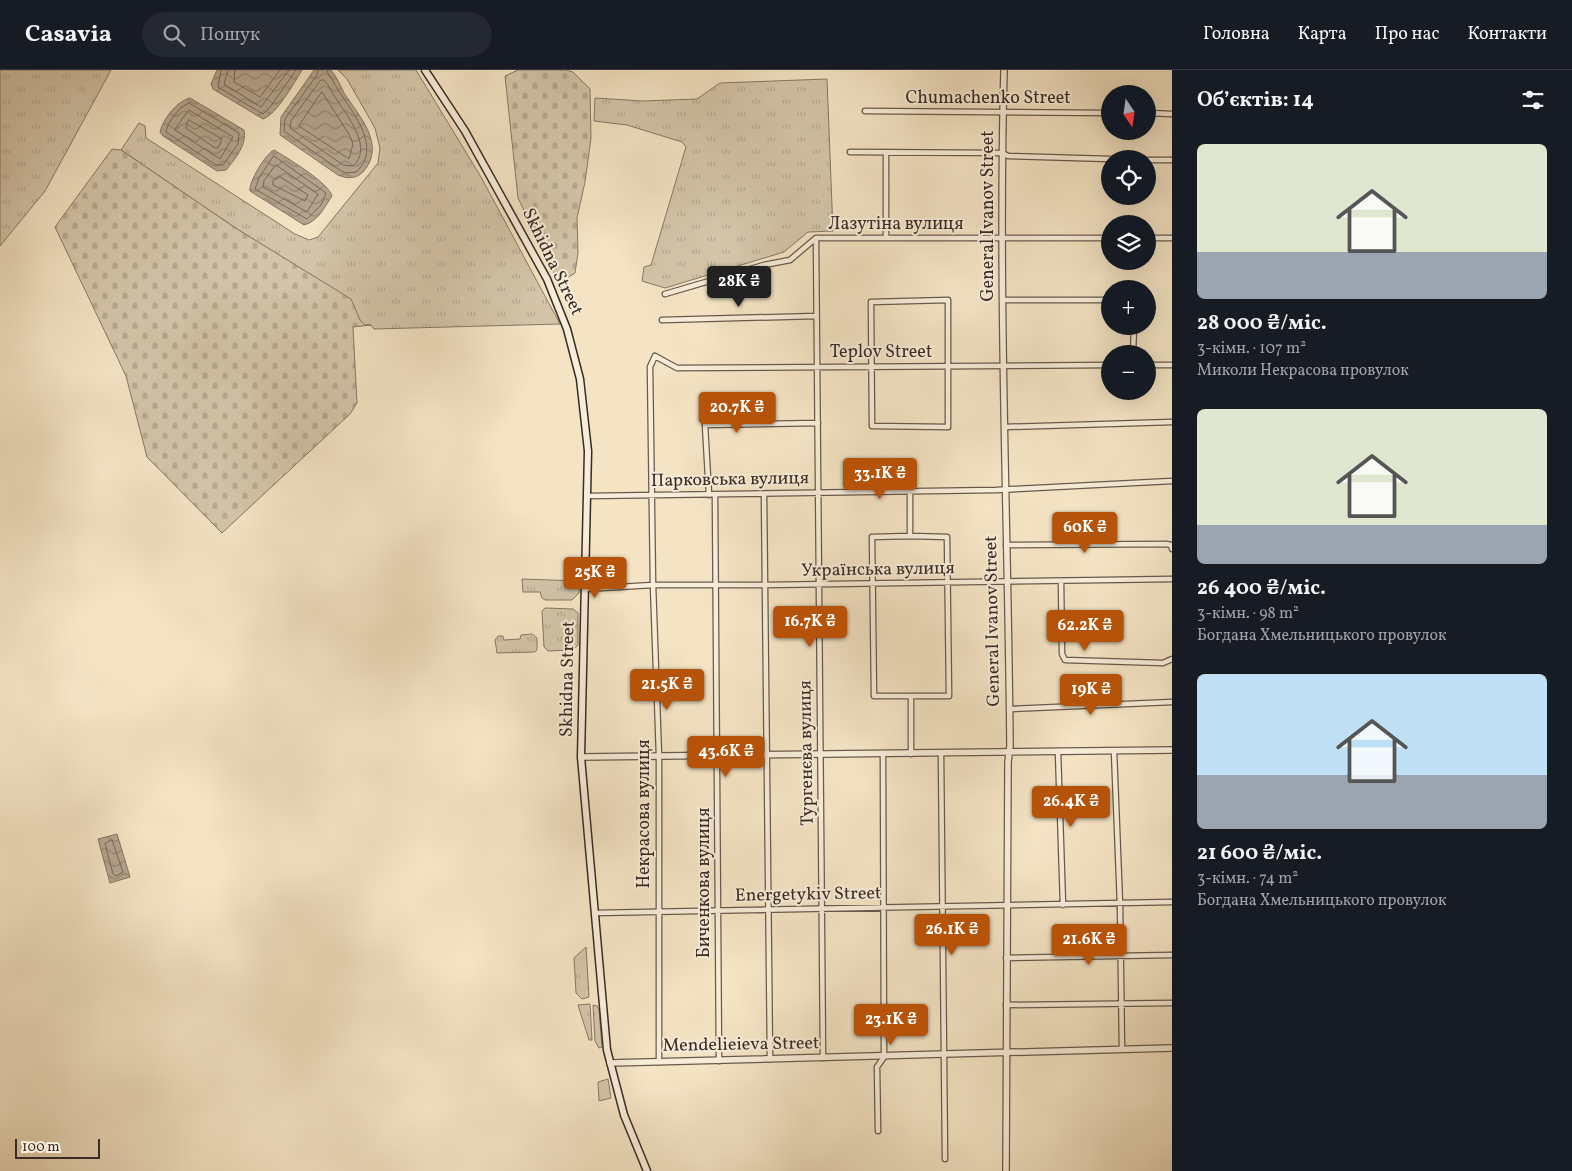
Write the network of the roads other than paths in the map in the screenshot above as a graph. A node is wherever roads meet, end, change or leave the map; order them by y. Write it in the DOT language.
graph roads {
  1 [pos="425,70"];
  2 [pos="1004,70"];
  3 [pos="865,112"];
  4 [pos="1003,112"];
  5 [pos="1101,113"];
  6 [pos="1156,113"];
  7 [pos="1172,114"];
  8 [pos="850,152"];
  9 [pos="886,152"];
  10 [pos="1002,153"];
  11 [pos="1101,159"];
  12 [pos="1156,160"];
  13 [pos="1172,160"];
  14 [pos="1003,237"];
  15 [pos="816,238"];
  16 [pos="886,238"];
  17 [pos="1101,238"];
  18 [pos="1156,238"];
  19 [pos="1172,238"];
  20 [pos="665,294"];
  21 [pos="1004,300"];
  22 [pos="1101,300"];
  23 [pos="816,316"];
  24 [pos="662,320"];
  25 [pos="655,356"];
  26 [pos="1101,365"];
  27 [pos="1156,365"];
  28 [pos="1172,365"];
  29 [pos="817,366"];
  30 [pos="871,366"];
  31 [pos="948,366"];
  32 [pos="1004,367"];
  33 [pos="1172,422"];
  34 [pos="818,423"];
  35 [pos="1005,427"];
  36 [pos="1172,480"];
  37 [pos="1005,490"];
  38 [pos="910,491"];
  39 [pos="818,492"];
  40 [pos="764,494"];
  41 [pos="653,495"];
  42 [pos="709,495"];
  43 [pos="716,495"];
  44 [pos="588,496"];
  45 [pos="910,536"];
  46 [pos="1006,545"];
  47 [pos="1172,549"];
  48 [pos="1172,580"];
  49 [pos="1061,581"];
  50 [pos="949,582"];
  51 [pos="1006,582"];
  52 [pos="714,584"];
  53 [pos="819,584"];
  54 [pos="874,584"];
  55 [pos="653,585"];
  56 [pos="766,585"];
  57 [pos="585,589"];
  58 [pos="1172,659"];
  59 [pos="911,696"];
  60 [pos="1172,702"];
  61 [pos="1010,708"];
  62 [pos="1172,750"];
  63 [pos="1114,751"];
  64 [pos="1058,752"];
  65 [pos="1009,753"];
  66 [pos="883,754"];
  67 [pos="911,754"];
  68 [pos="941,754"];
  69 [pos="767,755"];
  70 [pos="821,755"];
  71 [pos="659,756"];
  72 [pos="716,756"];
  73 [pos="581,757"];
  74 [pos="1172,902"];
  75 [pos="1120,904"];
  76 [pos="1063,905"];
  77 [pos="1007,906"];
  78 [pos="884,907"];
  79 [pos="942,907"];
  80 [pos="822,908"];
  81 [pos="768,909"];
  82 [pos="718,910"];
  83 [pos="659,912"];
  84 [pos="595,913"];
  85 [pos="1172,954"];
  86 [pos="1120,956"];
  87 [pos="1006,958"];
  88 [pos="1172,1002"];
  89 [pos="1121,1003"];
  90 [pos="1006,1005"];
  91 [pos="1172,1048"];
  92 [pos="1122,1049"];
  93 [pos="1006,1054"];
  94 [pos="943,1055"];
  95 [pos="884,1056"];
  96 [pos="823,1058"];
  97 [pos="770,1059"];
  98 [pos="719,1061"];
  99 [pos="659,1062"];
  100 [pos="610,1063"];
  101 [pos="878,1131"];
  102 [pos="945,1159"];
  103 [pos="647,1171"];
  104 [pos="1006,1171"];
  1 -- 44 [label="main road, Skhidna Street"];
  2 -- 4 [label="street, General Ivanov Street"];
  3 -- 4 [label="street, Chumachenko Street"];
  4 -- 5 [label="street, Chumachenko Street"];
  4 -- 10 [label="street, General Ivanov Street"];
  6 -- 7 [label="street"];
  8 -- 9 [label="street"];
  9 -- 10 [label="street"];
  9 -- 16 [label="street"];
  10 -- 11 [label="street"];
  10 -- 14 [label="street, General Ivanov Street"];
  12 -- 13 [label="street"];
  14 -- 16 [label="street, Лазутіна вулиця"];
  14 -- 17 [label="street, Лазутіна вулиця"];
  14 -- 21 [label="street, General Ivanov Street"];
  15 -- 16 [label="street, Лазутіна вулиця"];
  15 -- 20 [label="street, Лазутіна вулиця"];
  15 -- 23 [label="street, Тургенєва вулиця"];
  18 -- 19 [label="street"];
  21 -- 22 [label="street"];
  21 -- 32 [label="street, General Ivanov Street"];
  23 -- 24 [label="street"];
  23 -- 29 [label="street, Тургенєва вулиця"];
  25 -- 29 [label="street, Teplov Street"];
  25 -- 41 [label="street, Некрасова вулиця"];
  26 -- 32 [label="street, Teplov Street"];
  27 -- 28 [label="street"];
  29 -- 30 [label="street, Teplov Street"];
  29 -- 34 [label="street, Тургенєва вулиця"];
  30 -- 31 [label="street, Teplov Street"];
  30 -- 31 [label="street"];
  30 -- 31 [label="street"];
  31 -- 32 [label="street, Teplov Street"];
  32 -- 35 [label="street, General Ivanov Street"];
  33 -- 35 [label="street"];
  34 -- 39 [label="street, Тургенєва вулиця"];
  34 -- 42 [label="street"];
  35 -- 37 [label="street, General Ivanov Street"];
  36 -- 37 [label="street, Парковська вулиця"];
  37 -- 38 [label="street, Парковська вулиця"];
  37 -- 46 [label="street, General Ivanov Street"];
  38 -- 39 [label="street, Парковська вулиця"];
  38 -- 45 [label="street"];
  39 -- 40 [label="street, Парковська вулиця"];
  39 -- 53 [label="street, Тургенєва вулиця"];
  40 -- 43 [label="street, Парковська вулиця"];
  40 -- 56 [label="street"];
  41 -- 42 [label="street, Парковська вулиця"];
  41 -- 44 [label="street, Парковська вулиця"];
  41 -- 55 [label="street, Некрасова вулиця"];
  42 -- 43 [label="street, Парковська вулиця"];
  43 -- 52 [label="street, Биченкова вулиця"];
  44 -- 57 [label="main road, Skhidna Street"];
  45 -- 50 [label="street"];
  45 -- 54 [label="street"];
  46 -- 47 [label="street"];
  46 -- 51 [label="street, General Ivanov Street"];
  48 -- 49 [label="street, Українська вулиця"];
  49 -- 51 [label="street, Українська вулиця"];
  49 -- 58 [label="street"];
  50 -- 51 [label="street, Українська вулиця"];
  50 -- 54 [label="street, Українська вулиця"];
  50 -- 59 [label="street"];
  51 -- 61 [label="street, General Ivanov Street"];
  52 -- 55 [label="street, Українська вулиця"];
  52 -- 56 [label="street, Українська вулиця"];
  52 -- 72 [label="street, Биченкова вулиця"];
  53 -- 54 [label="street, Українська вулиця"];
  53 -- 56 [label="street, Українська вулиця"];
  53 -- 70 [label="street, Тургенєва вулиця"];
  54 -- 59 [label="street"];
  55 -- 57 [label="street, Українська вулиця"];
  55 -- 71 [label="street, Некрасова вулиця"];
  56 -- 69 [label="street"];
  57 -- 73 [label="main road, Skhidna Street"];
  59 -- 67 [label="street"];
  60 -- 61 [label="street"];
  61 -- 65 [label="street, General Ivanov Street"];
  62 -- 63 [label="street"];
  63 -- 64 [label="street"];
  63 -- 75 [label="street"];
  64 -- 65 [label="street"];
  64 -- 76 [label="street"];
  65 -- 68 [label="street"];
  65 -- 77 [label="street, General Ivanov Street"];
  66 -- 67 [label="street"];
  66 -- 70 [label="street"];
  66 -- 78 [label="street"];
  67 -- 68 [label="street"];
  68 -- 79 [label="street"];
  69 -- 70 [label="street"];
  69 -- 72 [label="street"];
  69 -- 81 [label="street"];
  70 -- 80 [label="street, Тургенєва вулиця"];
  71 -- 72 [label="street"];
  71 -- 73 [label="street"];
  71 -- 83 [label="street, Некрасова вулиця"];
  72 -- 82 [label="street, Биченкова вулиця"];
  73 -- 84 [label="main road, Skhidna Street"];
  74 -- 75 [label="street, Energetykiv Street"];
  75 -- 76 [label="street, Energetykiv Street"];
  75 -- 86 [label="street"];
  76 -- 77 [label="street, Energetykiv Street"];
  77 -- 79 [label="street, Energetykiv Street"];
  77 -- 87 [label="street, General Ivanov Street"];
  78 -- 79 [label="street, Energetykiv Street"];
  78 -- 80 [label="street, Energetykiv Street"];
  78 -- 95 [label="street"];
  79 -- 94 [label="street"];
  80 -- 81 [label="street, Energetykiv Street"];
  80 -- 96 [label="street, Тургенєва вулиця"];
  81 -- 82 [label="street, Energetykiv Street"];
  81 -- 97 [label="street"];
  82 -- 83 [label="street, Energetykiv Street"];
  82 -- 98 [label="street, Биченкова вулиця"];
  83 -- 84 [label="street, Energetykiv Street"];
  83 -- 99 [label="street, Некрасова вулиця"];
  84 -- 100 [label="main road, Skhidna Street"];
  85 -- 86 [label="street"];
  86 -- 87 [label="street"];
  86 -- 89 [label="street"];
  87 -- 90 [label="street, General Ivanov Street"];
  88 -- 89 [label="street"];
  89 -- 90 [label="street"];
  89 -- 92 [label="street"];
  90 -- 93 [label="street, General Ivanov Street"];
  91 -- 92 [label="street, Mendelieieva Street"];
  92 -- 93 [label="street, Mendelieieva Street"];
  93 -- 94 [label="street, Mendelieieva Street"];
  93 -- 104 [label="street, General Ivanov Street"];
  94 -- 95 [label="street, Mendelieieva Street"];
  94 -- 102 [label="street"];
  95 -- 96 [label="street, Mendelieieva Street"];
  95 -- 101 [label="street"];
  96 -- 97 [label="street, Mendelieieva Street"];
  97 -- 98 [label="street, Mendelieieva Street"];
  98 -- 99 [label="street, Mendelieieva Street"];
  99 -- 100 [label="street, Mendelieieva Street"];
  100 -- 103 [label="main road, Skhidna Street"];
}
